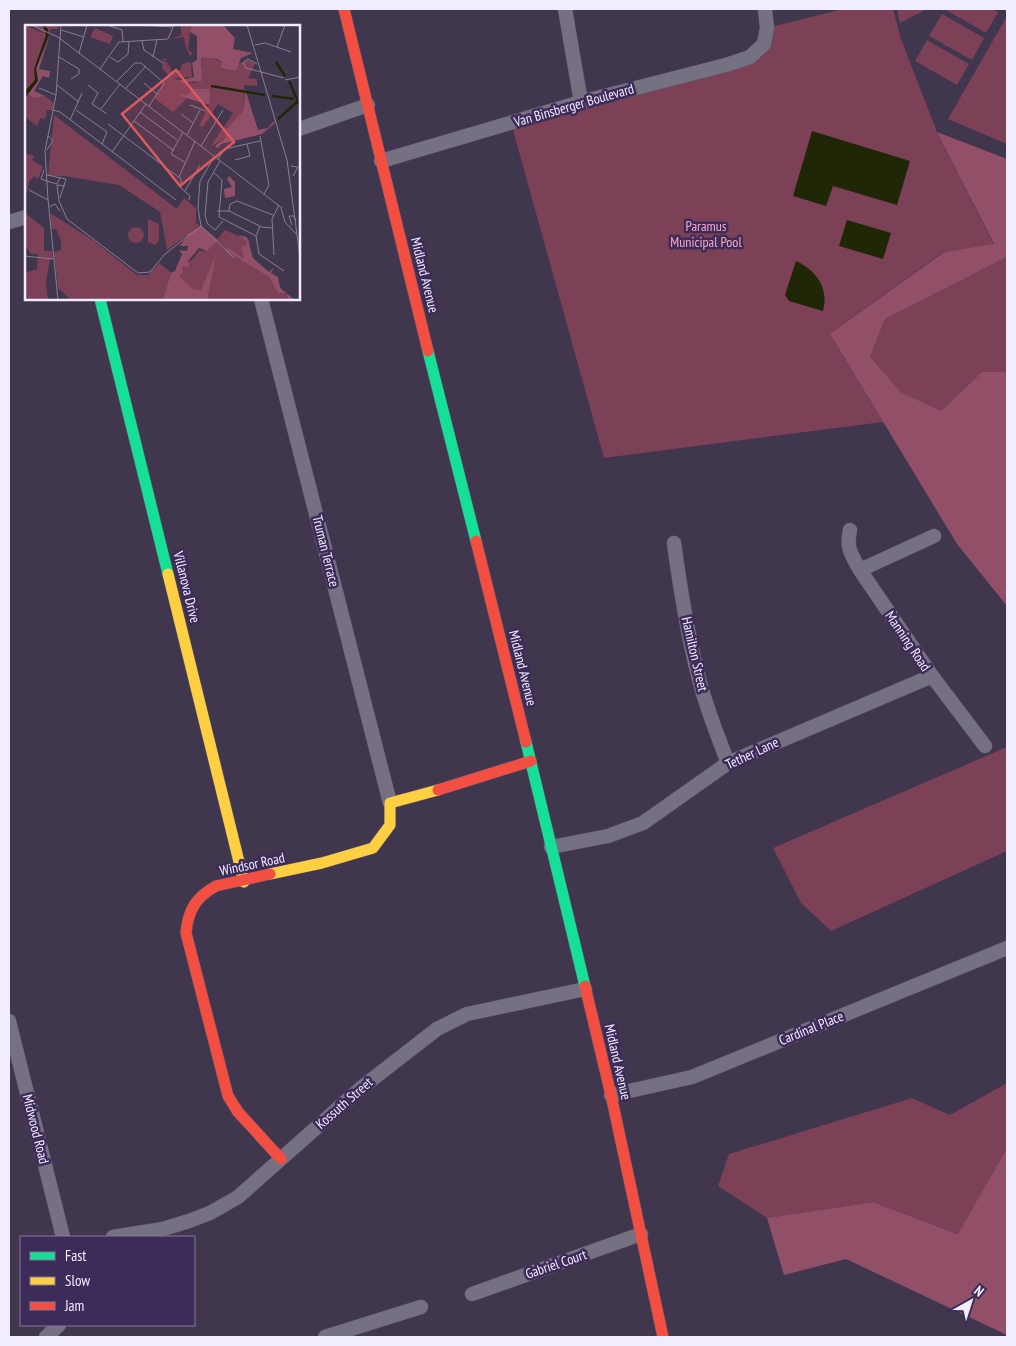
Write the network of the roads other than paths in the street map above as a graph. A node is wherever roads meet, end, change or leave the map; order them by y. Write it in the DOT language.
graph roads {
  1 [pos="344,9"];
  2 [pos="565,9"];
  3 [pos="765,9"];
  4 [pos="581,102"];
  5 [pos="368,105"];
  6 [pos="300,128"];
  7 [pos="381,161"];
  8 [pos="25,217"];
  9 [pos="9,222"];
  10 [pos="100,300"];
  11 [pos="262,300"];
  12 [pos="850,530"];
  13 [pos="934,536"];
  14 [pos="674,543"];
  15 [pos="860,570"];
  16 [pos="932,676"];
  17 [pos="985,746"];
  18 [pos="531,760"];
  19 [pos="728,763"];
  20 [pos="390,803"];
  21 [pos="551,847"];
  22 [pos="244,882"];
  23 [pos="1007,948"];
  24 [pos="585,989"];
  25 [pos="9,1021"];
  26 [pos="611,1095"];
  27 [pos="281,1158"];
  28 [pos="641,1234"];
  29 [pos="63,1236"];
  30 [pos="119,1236"];
  31 [pos="472,1294"];
  32 [pos="421,1307"];
  33 [pos="57,1326"];
  34 [pos="46,1337"];
  35 [pos="325,1337"];
  36 [pos="663,1337"];
  1 -- 5 [label="street, Midland Avenue"];
  2 -- 4 [label="street"];
  3 -- 4 [label="street, Van Binsberger Boulevard"];
  4 -- 7 [label="street, Van Binsberger Boulevard"];
  5 -- 6 [label="street"];
  5 -- 7 [label="street, Midland Avenue"];
  7 -- 18 [label="street, Midland Avenue"];
  8 -- 9 [label="street"];
  10 -- 22 [label="street, Villanova Drive"];
  11 -- 20 [label="street, Truman Terrace"];
  12 -- 15 [label="street, Manning Road"];
  13 -- 15 [label="street"];
  14 -- 19 [label="street, Hamilton Street"];
  15 -- 16 [label="street, Manning Road"];
  16 -- 17 [label="street, Manning Road"];
  16 -- 19 [label="street, Tether Lane"];
  18 -- 20 [label="street"];
  18 -- 21 [label="street, Midland Avenue"];
  19 -- 21 [label="street, Tether Lane"];
  20 -- 22 [label="street, Windsor Road"];
  21 -- 24 [label="street, Midland Avenue"];
  22 -- 27 [label="street, Windsor Road"];
  23 -- 26 [label="street, Cardinal Place"];
  24 -- 26 [label="street, Midland Avenue"];
  24 -- 27 [label="street, Kossuth Street"];
  25 -- 29 [label="street, Midwood Road"];
  26 -- 28 [label="street, Midland Avenue"];
  27 -- 30 [label="street, Kossuth Street"];
  28 -- 31 [label="street, Gabriel Court"];
  28 -- 36 [label="street, Midland Avenue"];
  32 -- 35 [label="street"];
  33 -- 34 [label="street"];
}
